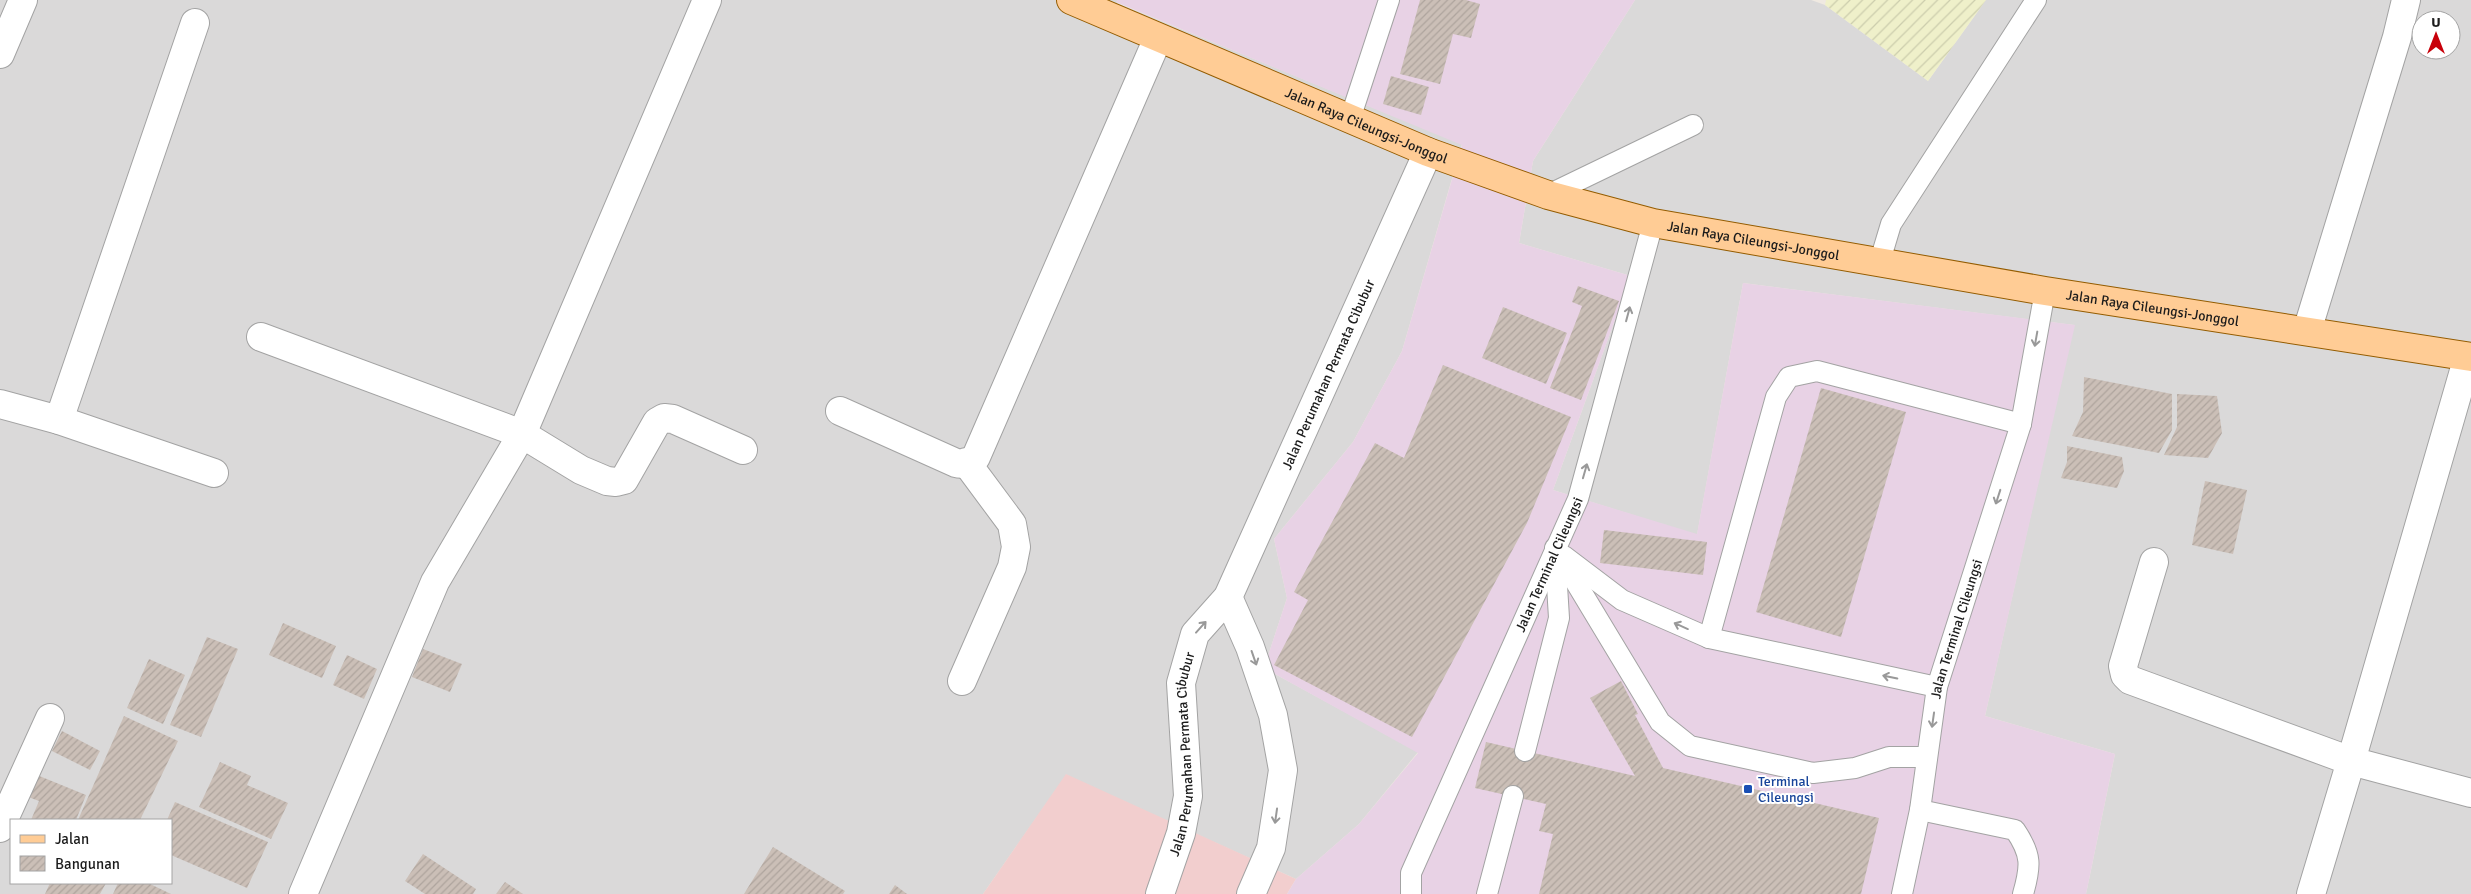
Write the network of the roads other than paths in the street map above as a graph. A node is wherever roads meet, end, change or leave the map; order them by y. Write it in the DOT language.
graph roads {
  1 [pos="23,0"];
  2 [pos="707,0"];
  3 [pos="1071,0"];
  4 [pos="1389,0"];
  5 [pos="2036,0"];
  6 [pos="2406,0"];
  7 [pos="195,23"];
  8 [pos="1158,38"];
  9 [pos="0,54"];
  10 [pos="1350,119"];
  11 [pos="1693,125"];
  12 [pos="1428,152"];
  13 [pos="1548,195"];
  14 [pos="1653,223"];
  15 [pos="1879,264"];
  16 [pos="2045,291"];
  17 [pos="2307,331"];
  18 [pos="261,336"];
  19 [pos="2469,357"];
  20 [pos="0,404"];
  21 [pos="840,410"];
  22 [pos="59,420"];
  23 [pos="2021,424"];
  24 [pos="522,434"];
  25 [pos="743,450"];
  26 [pos="966,462"];
  27 [pos="214,472"];
  28 [pos="1555,548"];
  29 [pos="2154,562"];
  30 [pos="1228,597"];
  31 [pos="1709,638"];
  32 [pos="962,681"];
  33 [pos="1937,687"];
  34 [pos="50,718"];
  35 [pos="1525,750"];
  36 [pos="1927,757"];
  37 [pos="2351,761"];
  38 [pos="2471,793"];
  39 [pos="1513,796"];
  40 [pos="1920,810"];
  41 [pos="0,828"];
  42 [pos="303,894"];
  43 [pos="1160,894"];
  44 [pos="1251,894"];
  45 [pos="1411,894"];
  46 [pos="1488,894"];
  47 [pos="1902,894"];
  48 [pos="2023,894"];
  49 [pos="2311,894"];
  1 -- 9 [label="street"];
  2 -- 24 [label="street"];
  3 -- 8 [label="main road, Jalan Raya Cileungsi-Jonggol"];
  4 -- 10 [label="lane"];
  5 -- 15 [label="lane"];
  6 -- 17 [label="street"];
  7 -- 22 [label="street"];
  8 -- 10 [label="main road, Jalan Raya Cileungsi-Jonggol"];
  8 -- 26 [label="street"];
  10 -- 12 [label="main road, Jalan Raya Cileungsi-Jonggol"];
  11 -- 13 [label="lane"];
  12 -- 13 [label="main road, Jalan Raya Cileungsi-Jonggol"];
  12 -- 30 [label="street, Jalan Perumahan Permata Cibubur"];
  13 -- 14 [label="main road, Jalan Raya Cileungsi-Jonggol"];
  14 -- 15 [label="main road, Jalan Raya Cileungsi-Jonggol"];
  28 -- 14 [label="lane, Jalan Terminal Cileungsi, one-way"];
  15 -- 16 [label="main road, Jalan Raya Cileungsi-Jonggol"];
  16 -- 17 [label="main road, Jalan Raya Cileungsi-Jonggol"];
  16 -- 23 [label="lane, Jalan Terminal Cileungsi, one-way"];
  17 -- 19 [label="main road, Jalan Raya Cileungsi-Jonggol"];
  18 -- 24 [label="street"];
  19 -- 37 [label="street"];
  20 -- 22 [label="street"];
  21 -- 26 [label="street"];
  22 -- 27 [label="street"];
  23 -- 31 [label="lane"];
  23 -- 33 [label="lane, Jalan Terminal Cileungsi, one-way"];
  24 -- 25 [label="street"];
  24 -- 42 [label="street"];
  26 -- 32 [label="street"];
  31 -- 28 [label="lane, one-way"];
  28 -- 35 [label="lane"];
  28 -- 36 [label="lane"];
  28 -- 45 [label="lane, Jalan Terminal Cileungsi"];
  29 -- 37 [label="street"];
  43 -- 30 [label="street, Jalan Perumahan Permata Cibubur, one-way"];
  30 -- 44 [label="street, one-way"];
  33 -- 31 [label="lane, one-way"];
  33 -- 36 [label="lane, Jalan Terminal Cileungsi, one-way"];
  34 -- 41 [label="street"];
  36 -- 40 [label="lane, Jalan Terminal Cileungsi"];
  37 -- 38 [label="street"];
  37 -- 49 [label="street"];
  39 -- 46 [label="lane"];
  40 -- 47 [label="lane, Jalan Terminal Cileungsi"];
  40 -- 48 [label="lane"];
}
